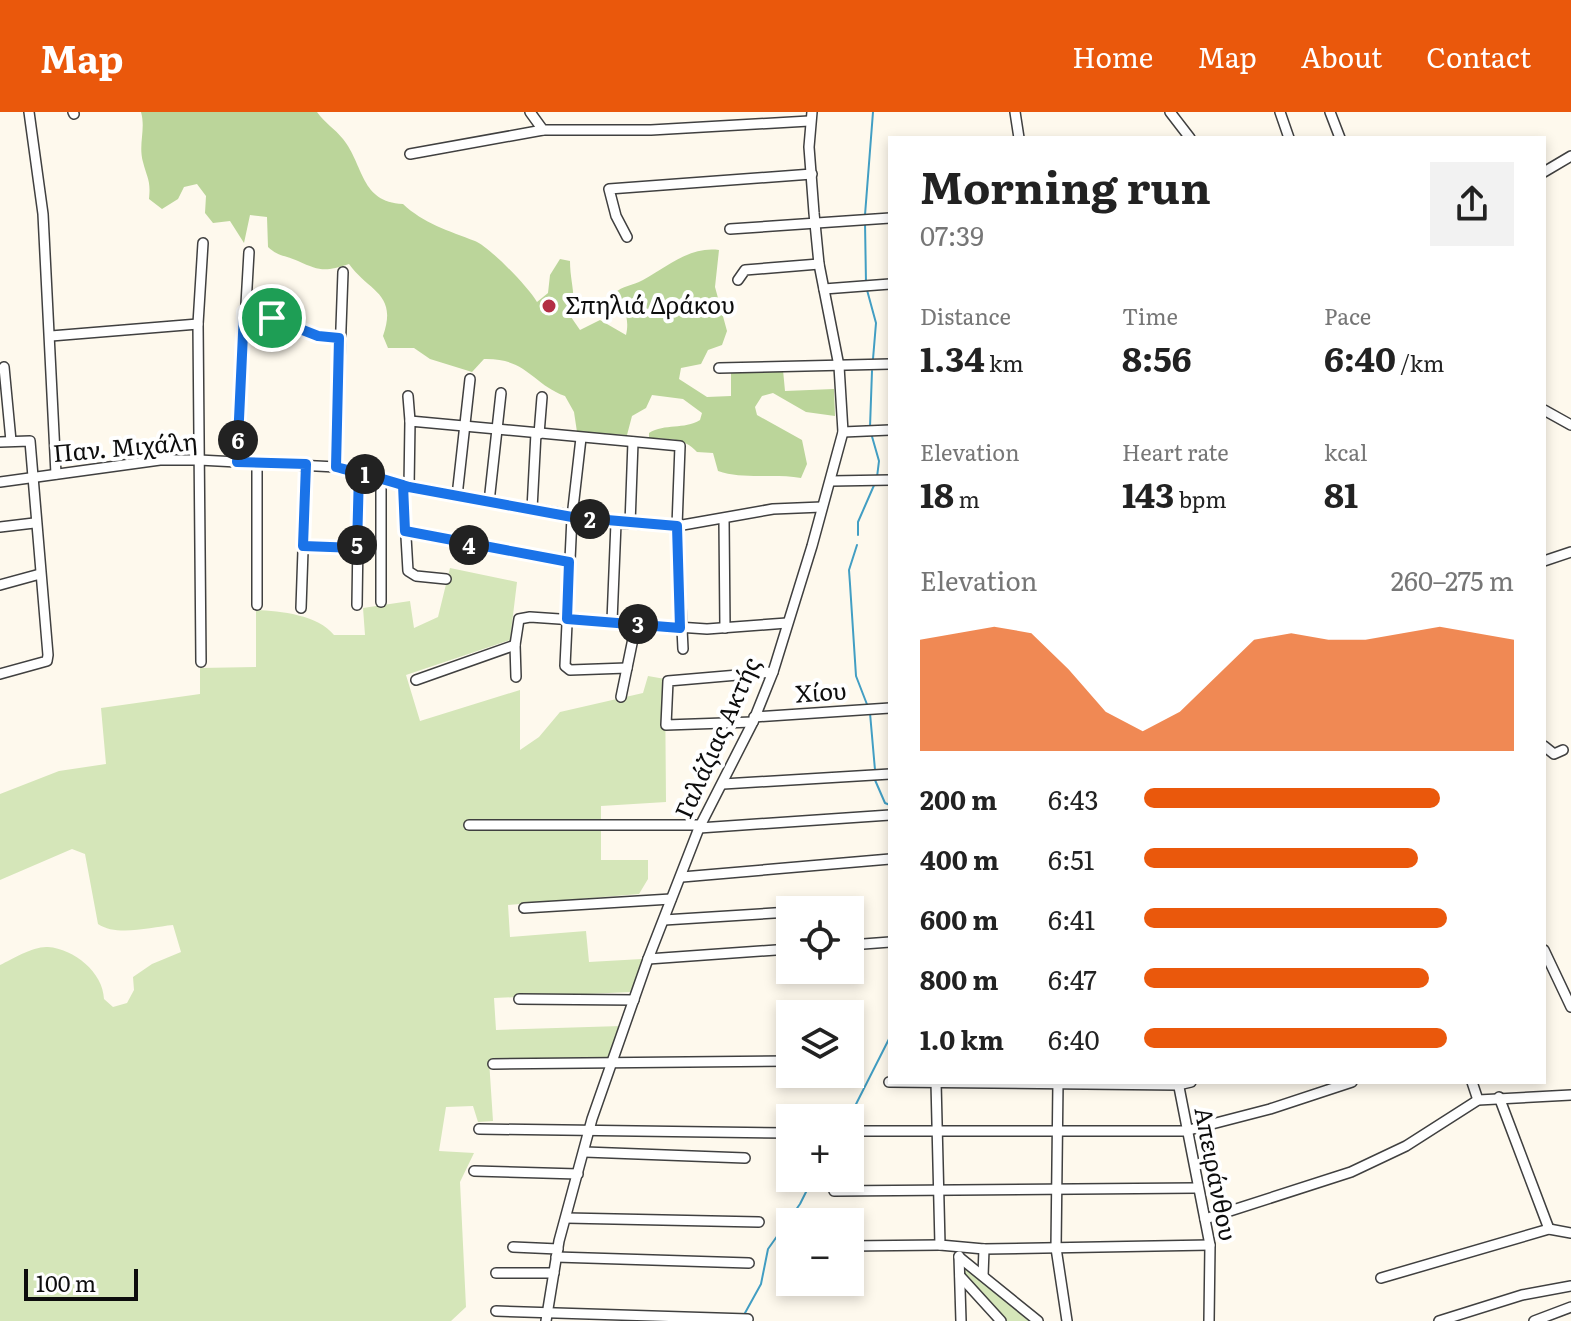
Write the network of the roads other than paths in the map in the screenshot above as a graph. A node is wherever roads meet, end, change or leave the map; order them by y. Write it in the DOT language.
graph roads {
  1 [pos="29,112"];
  2 [pos="530,112"];
  3 [pos="1015,112"];
  4 [pos="1170,112"];
  5 [pos="1280,112"];
  6 [pos="1330,112"];
  7 [pos="811,117"];
  8 [pos="1181,129"];
  9 [pos="543,130"];
  10 [pos="1019,136"];
  11 [pos="1176,136"];
  12 [pos="1188,136"];
  13 [pos="1288,136"];
  14 [pos="1339,136"];
  15 [pos="410,154"];
  16 [pos="1571,156"];
  17 [pos="1546,171"];
  18 [pos="812,174"];
  19 [pos="888,218"];
  20 [pos="815,222"];
  21 [pos="730,229"];
  22 [pos="627,237"];
  23 [pos="203,243"];
  24 [pos="249,252"];
  25 [pos="819,264"];
  26 [pos="343,272"];
  27 [pos="738,280"];
  28 [pos="888,284"];
  29 [pos="824,289"];
  30 [pos="244,312"];
  31 [pos="198,324"];
  32 [pos="51,336"];
  33 [pos="339,338"];
  34 [pos="888,364"];
  35 [pos="839,366"];
  36 [pos="4,367"];
  37 [pos="719,368"];
  38 [pos="470,379"];
  39 [pos="501,393"];
  40 [pos="408,396"];
  41 [pos="542,397"];
  42 [pos="1546,411"];
  43 [pos="410,421"];
  44 [pos="1571,425"];
  45 [pos="465,427"];
  46 [pos="498,429"];
  47 [pos="888,430"];
  48 [pos="843,432"];
  49 [pos="538,434"];
  50 [pos="581,438"];
  51 [pos="5,442"];
  52 [pos="633,442"];
  53 [pos="199,460"];
  54 [pos="237,462"];
  55 [pos="257,463"];
  56 [pos="306,464"];
  57 [pos="336,467"];
  58 [pos="359,472"];
  59 [pos="56,474"];
  60 [pos="32,478"];
  61 [pos="381,479"];
  62 [pos="888,480"];
  63 [pos="831,481"];
  64 [pos="0,482"];
  65 [pos="406,486"];
  66 [pos="457,496"];
  67 [pos="489,502"];
  68 [pos="822,507"];
  69 [pos="532,509"];
  70 [pos="572,517"];
  71 [pos="724,520"];
  72 [pos="34,523"];
  73 [pos="616,523"];
  74 [pos="630,524"];
  75 [pos="677,526"];
  76 [pos="0,527"];
  77 [pos="405,531"];
  78 [pos="303,546"];
  79 [pos="357,548"];
  80 [pos="1571,552"];
  81 [pos="1546,560"];
  82 [pos="569,562"];
  83 [pos="40,574"];
  84 [pos="446,579"];
  85 [pos="0,585"];
  86 [pos="381,602"];
  87 [pos="257,605"];
  88 [pos="357,605"];
  89 [pos="301,608"];
  90 [pos="567,619"];
  91 [pos="612,621"];
  92 [pos="787,623"];
  93 [pos="636,624"];
  94 [pos="680,628"];
  95 [pos="725,628"];
  96 [pos="515,645"];
  97 [pos="683,649"];
  98 [pos="201,662"];
  99 [pos="627,668"];
  100 [pos="773,672"];
  101 [pos="0,674"];
  102 [pos="516,677"];
  103 [pos="416,680"];
  104 [pos="621,697"];
  105 [pos="888,708"];
  106 [pos="753,720"];
  107 [pos="1546,748"];
  108 [pos="1563,750"];
  109 [pos="888,774"];
  110 [pos="723,784"];
  111 [pos="888,815"];
  112 [pos="469,825"];
  113 [pos="700,826"];
  114 [pos="888,859"];
  115 [pos="682,877"];
  116 [pos="671,899"];
  117 [pos="524,908"];
  118 [pos="776,913"];
  119 [pos="664,920"];
  120 [pos="888,942"];
  121 [pos="864,944"];
  122 [pos="776,950"];
  123 [pos="1546,954"];
  124 [pos="648,959"];
  125 [pos="519,999"];
  126 [pos="634,1000"];
  127 [pos="1571,1007"];
  128 [pos="614,1060"];
  129 [pos="776,1061"];
  130 [pos="493,1064"];
  131 [pos="936,1084"];
  132 [pos="1058,1084"];
  133 [pos="1178,1084"];
  134 [pos="1346,1084"];
  135 [pos="1473,1084"];
  136 [pos="1571,1095"];
  137 [pos="1499,1097"];
  138 [pos="1478,1100"];
  139 [pos="479,1129"];
  140 [pos="590,1129"];
  141 [pos="864,1131"];
  142 [pos="1185,1131"];
  143 [pos="776,1133"];
  144 [pos="938,1133"];
  145 [pos="1058,1133"];
  146 [pos="585,1152"];
  147 [pos="745,1158"];
  148 [pos="474,1171"];
  149 [pos="578,1174"];
  150 [pos="1196,1188"];
  151 [pos="938,1189"];
  152 [pos="864,1190"];
  153 [pos="1057,1190"];
  154 [pos="566,1218"];
  155 [pos="1205,1219"];
  156 [pos="759,1222"];
  157 [pos="1549,1229"];
  158 [pos="1571,1233"];
  159 [pos="940,1245"];
  160 [pos="1210,1245"];
  161 [pos="864,1246"];
  162 [pos="513,1247"];
  163 [pos="1056,1248"];
  164 [pos="984,1249"];
  165 [pos="557,1253"];
  166 [pos="959,1253"];
  167 [pos="749,1263"];
  168 [pos="496,1273"];
  169 [pos="554,1273"];
  170 [pos="960,1276"];
  171 [pos="983,1276"];
  172 [pos="1381,1278"];
  173 [pos="1571,1286"];
  174 [pos="980,1299"];
  175 [pos="960,1300"];
  176 [pos="1571,1307"];
  177 [pos="496,1311"];
  178 [pos="547,1318"];
  179 [pos="1551,1318"];
  180 [pos="748,1319"];
  181 [pos="961,1321"];
  182 [pos="1001,1321"];
  183 [pos="1038,1321"];
  184 [pos="1067,1321"];
  185 [pos="1209,1321"];
  186 [pos="1439,1321"];
  187 [pos="1534,1321"];
  1 -- 32 [label="street"];
  2 -- 9 [label="street"];
  3 -- 10 [label="street"];
  4 -- 8 [label="street"];
  5 -- 13 [label="street"];
  6 -- 14 [label="street"];
  7 -- 9 [label="street"];
  7 -- 18 [label="street, Γαλάζιας Ακτής"];
  8 -- 11 [label="street"];
  8 -- 12 [label="street"];
  9 -- 15 [label="street"];
  16 -- 17 [label="street"];
  18 -- 20 [label="street, Γαλάζιας Ακτής"];
  18 -- 22 [label="street"];
  19 -- 20 [label="street"];
  20 -- 21 [label="street"];
  20 -- 25 [label="street, Γαλάζιας Ακτής"];
  23 -- 31 [label="street"];
  24 -- 30 [label="street"];
  25 -- 27 [label="street"];
  25 -- 29 [label="street, Γαλάζιας Ακτής"];
  26 -- 33 [label="street"];
  28 -- 29 [label="street"];
  29 -- 35 [label="street, Γαλάζιας Ακτής"];
  30 -- 33 [label="street"];
  30 -- 54 [label="street"];
  31 -- 32 [label="street"];
  31 -- 53 [label="street"];
  32 -- 59 [label="street"];
  33 -- 57 [label="street"];
  34 -- 35 [label="street"];
  35 -- 37 [label="street"];
  35 -- 48 [label="street, Γαλάζιας Ακτής"];
  36 -- 51 [label="street"];
  38 -- 45 [label="street"];
  39 -- 46 [label="street"];
  40 -- 43 [label="street"];
  41 -- 49 [label="street"];
  42 -- 44 [label="street"];
  43 -- 45 [label="street"];
  43 -- 65 [label="street"];
  45 -- 46 [label="street"];
  45 -- 66 [label="street"];
  46 -- 49 [label="street"];
  46 -- 67 [label="street"];
  47 -- 48 [label="street"];
  48 -- 63 [label="street, Γαλάζιας Ακτής"];
  49 -- 50 [label="street"];
  49 -- 69 [label="street"];
  50 -- 52 [label="street"];
  50 -- 70 [label="street"];
  51 -- 60 [label="street"];
  52 -- 74 [label="street"];
  52 -- 75 [label="street"];
  53 -- 54 [label="street, Παν. Μιχάλη"];
  53 -- 59 [label="street, Παν. Μιχάλη"];
  53 -- 98 [label="street"];
  54 -- 55 [label="street, Παν. Μιχάλη"];
  55 -- 56 [label="street, Παν. Μιχάλη"];
  55 -- 87 [label="street"];
  56 -- 57 [label="street, Παν. Μιχάλη"];
  56 -- 78 [label="street"];
  57 -- 58 [label="street, Παν. Μιχάλη"];
  58 -- 61 [label="street, Παν. Μιχάλη"];
  58 -- 79 [label="street"];
  59 -- 60 [label="street, Παν. Μιχάλη"];
  60 -- 64 [label="street, Παν. Μιχάλη"];
  60 -- 72 [label="street"];
  61 -- 65 [label="street, Παν. Μιχάλη"];
  61 -- 86 [label="street"];
  62 -- 63 [label="street"];
  63 -- 68 [label="street, Γαλάζιας Ακτής"];
  65 -- 66 [label="street, Παν. Μιχάλη"];
  65 -- 77 [label="street"];
  66 -- 67 [label="street, Παν. Μιχάλη"];
  67 -- 69 [label="street, Παν. Μιχάλη"];
  68 -- 71 [label="street, Παν. Μιχάλη"];
  68 -- 92 [label="street, Γαλάζιας Ακτής"];
  69 -- 70 [label="street, Παν. Μιχάλη"];
  70 -- 73 [label="street, Παν. Μιχάλη"];
  70 -- 82 [label="street"];
  71 -- 75 [label="street, Παν. Μιχάλη"];
  71 -- 95 [label="street"];
  72 -- 76 [label="street"];
  72 -- 83 [label="street"];
  73 -- 74 [label="street, Παν. Μιχάλη"];
  73 -- 91 [label="street"];
  74 -- 75 [label="street, Παν. Μιχάλη"];
  75 -- 94 [label="street"];
  77 -- 82 [label="street"];
  77 -- 84 [label="street"];
  78 -- 79 [label="street"];
  78 -- 89 [label="street"];
  79 -- 88 [label="street"];
  80 -- 81 [label="street"];
  82 -- 90 [label="street"];
  83 -- 85 [label="street"];
  83 -- 101 [label="street"];
  90 -- 91 [label="street"];
  90 -- 96 [label="street"];
  90 -- 99 [label="street"];
  91 -- 93 [label="street"];
  92 -- 95 [label="street"];
  92 -- 100 [label="street, Γαλάζιας Ακτής"];
  93 -- 94 [label="street"];
  93 -- 99 [label="street"];
  94 -- 95 [label="street"];
  94 -- 97 [label="street"];
  96 -- 102 [label="street"];
  96 -- 103 [label="street"];
  99 -- 104 [label="street"];
  100 -- 106 [label="street, Γαλάζιας Ακτής"];
  100 -- 106 [label="street, Χίου"];
  105 -- 106 [label="street, Χίου"];
  106 -- 110 [label="street, Γαλάζιας Ακτής"];
  107 -- 108 [label="street"];
  109 -- 110 [label="street"];
  110 -- 113 [label="street, Γαλάζιας Ακτής"];
  111 -- 113 [label="street"];
  112 -- 113 [label="street"];
  113 -- 115 [label="street, Γαλάζιας Ακτής"];
  114 -- 115 [label="street"];
  115 -- 116 [label="street, Γαλάζιας Ακτής"];
  116 -- 117 [label="street"];
  116 -- 119 [label="street, Γαλάζιας Ακτής"];
  118 -- 119 [label="street"];
  119 -- 124 [label="street, Γαλάζιας Ακτής"];
  120 -- 121 [label="street"];
  122 -- 124 [label="street"];
  123 -- 127 [label="street"];
  124 -- 126 [label="street, Γαλάζιας Ακτής"];
  125 -- 126 [label="street"];
  126 -- 128 [label="street, Γαλάζιας Ακτής"];
  128 -- 129 [label="street"];
  128 -- 130 [label="street"];
  128 -- 140 [label="street, Γαλάζιας Ακτής"];
  131 -- 144 [label="street"];
  132 -- 145 [label="street"];
  133 -- 142 [label="street, Απειράνθου"];
  134 -- 142 [label="street"];
  135 -- 138 [label="street"];
  136 -- 137 [label="street"];
  137 -- 138 [label="street"];
  137 -- 157 [label="street"];
  138 -- 155 [label="street"];
  139 -- 140 [label="street"];
  140 -- 143 [label="street"];
  140 -- 146 [label="street, Γαλάζιας Ακτής"];
  141 -- 144 [label="street"];
  142 -- 145 [label="street"];
  142 -- 150 [label="street, Απειράνθου"];
  144 -- 145 [label="street"];
  144 -- 151 [label="street"];
  145 -- 153 [label="street"];
  146 -- 147 [label="street"];
  146 -- 149 [label="street, Γαλάζιας Ακτής"];
  148 -- 149 [label="street"];
  149 -- 154 [label="street, Γαλάζιας Ακτής"];
  150 -- 153 [label="street"];
  150 -- 155 [label="street, Απειράνθου"];
  151 -- 152 [label="street"];
  151 -- 153 [label="street"];
  151 -- 159 [label="street"];
  153 -- 163 [label="street"];
  154 -- 156 [label="street"];
  154 -- 165 [label="street, Γαλάζιας Ακτής"];
  155 -- 160 [label="street, Απειράνθου"];
  157 -- 158 [label="street"];
  157 -- 172 [label="street"];
  159 -- 161 [label="street"];
  159 -- 166 [label="street"];
  160 -- 163 [label="street"];
  160 -- 185 [label="street, Απειράνθου"];
  162 -- 165 [label="street"];
  163 -- 164 [label="street"];
  163 -- 184 [label="street"];
  164 -- 166 [label="street"];
  164 -- 171 [label="street"];
  165 -- 167 [label="street"];
  165 -- 169 [label="street, Γαλάζιας Ακτής"];
  166 -- 170 [label="street"];
  166 -- 171 [label="street"];
  168 -- 169 [label="street"];
  169 -- 178 [label="street, Γαλάζιας Ακτής"];
  170 -- 174 [label="street"];
  170 -- 175 [label="street"];
  171 -- 183 [label="street"];
  173 -- 186 [label="street"];
  174 -- 175 [label="street"];
  174 -- 182 [label="street"];
  175 -- 181 [label="street"];
  176 -- 179 [label="street"];
  177 -- 178 [label="street"];
  178 -- 180 [label="street"];
  179 -- 187 [label="street"];
}
